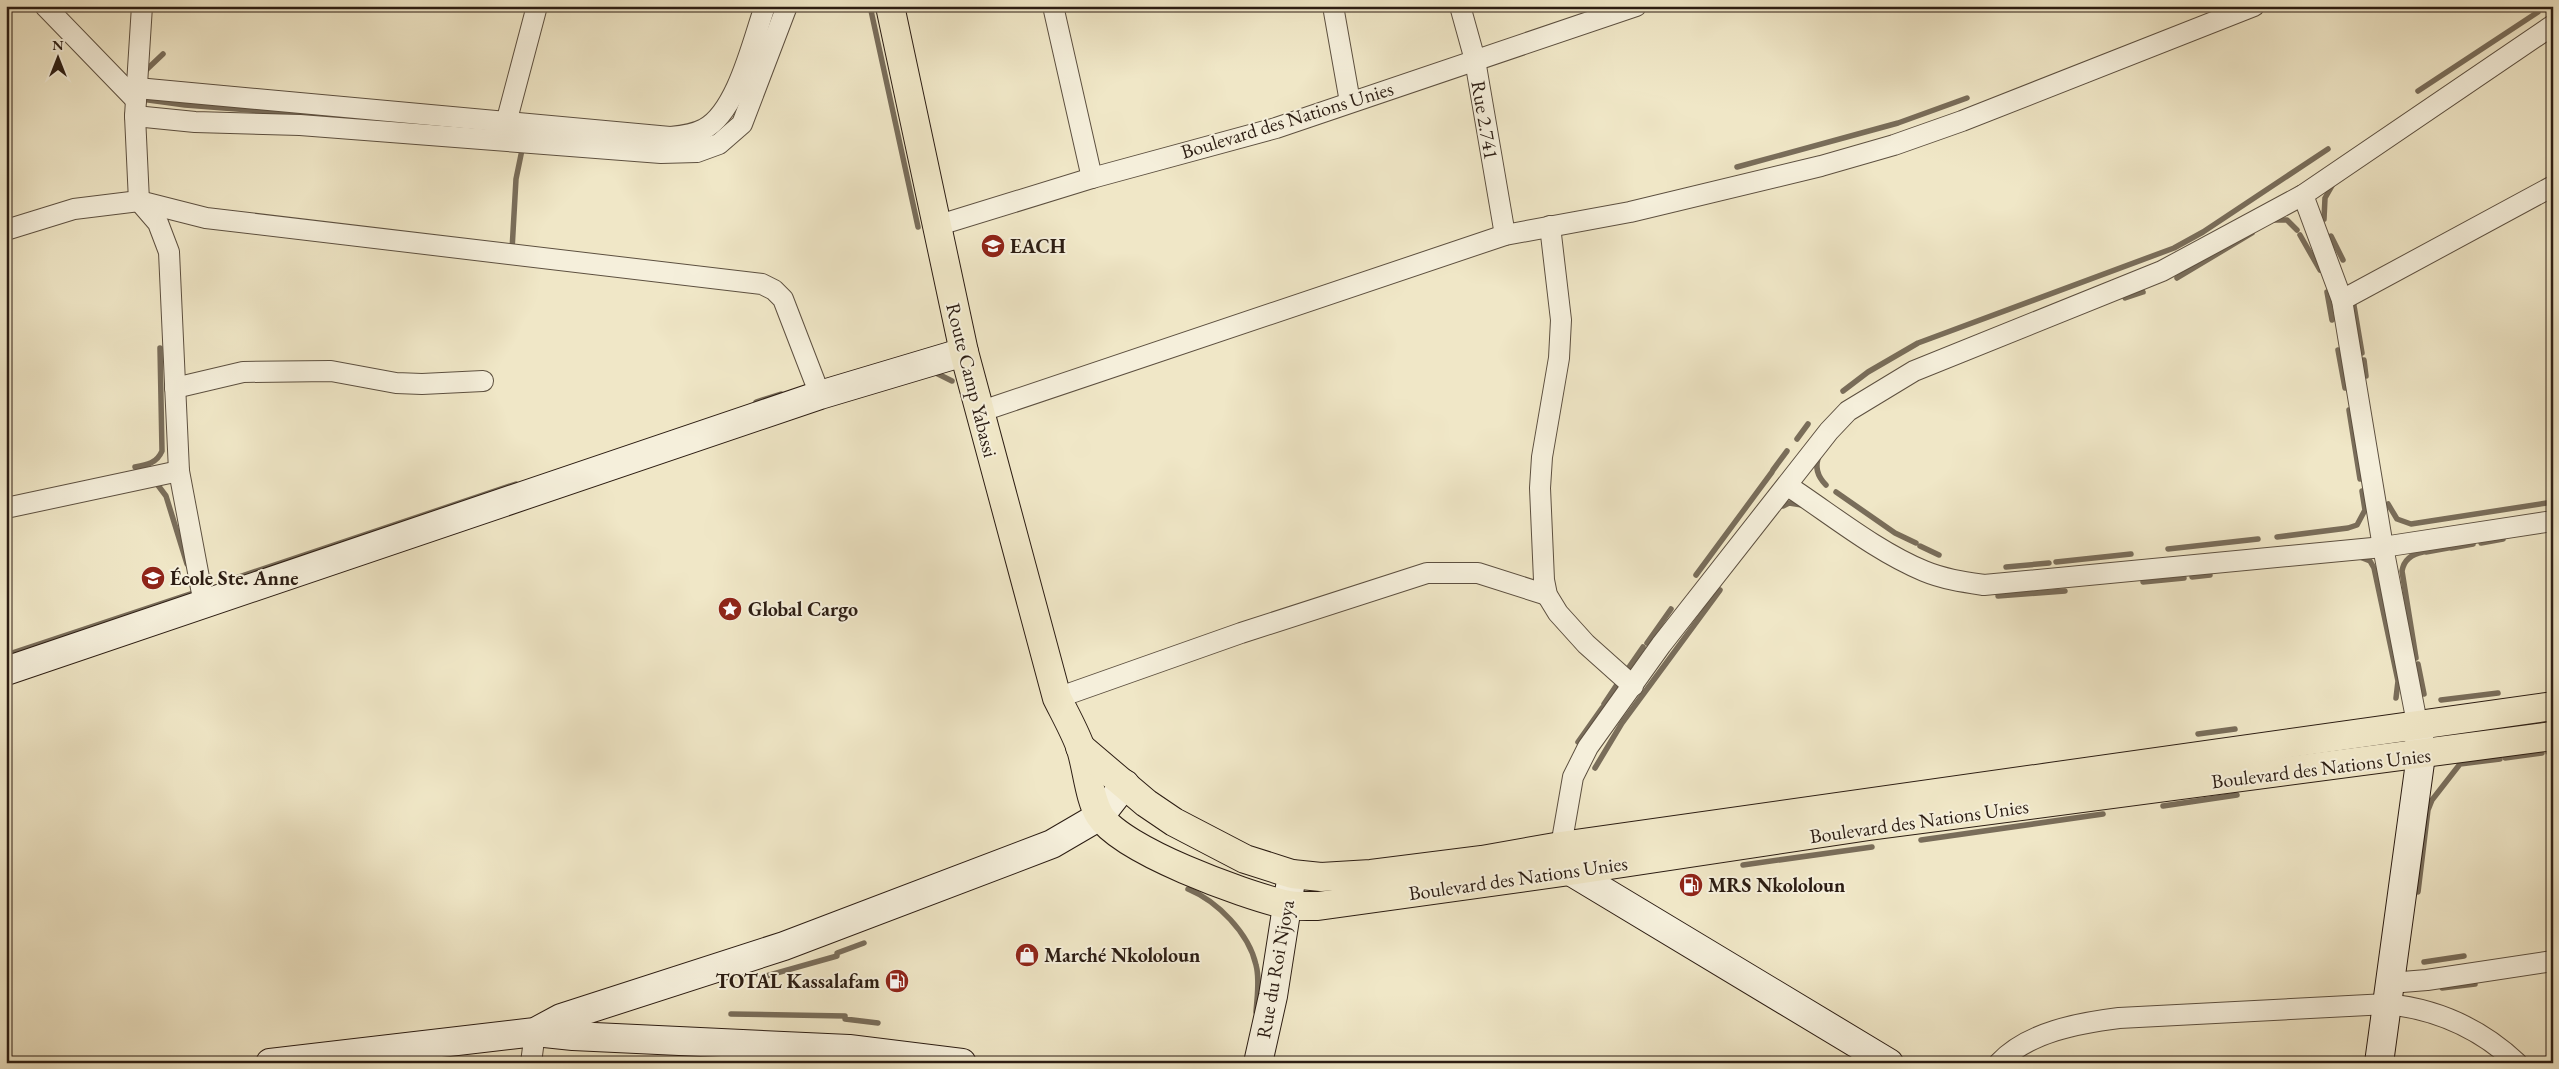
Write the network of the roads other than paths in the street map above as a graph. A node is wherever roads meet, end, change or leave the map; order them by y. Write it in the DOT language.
graph roads {
  1 [pos="45,6"];
  2 [pos="142,6"];
  3 [pos="538,6"];
  4 [pos="765,6"];
  5 [pos="788,6"];
  6 [pos="890,6"];
  7 [pos="1053,6"];
  8 [pos="1333,6"];
  9 [pos="1460,6"];
  10 [pos="1636,6"];
  11 [pos="2254,6"];
  12 [pos="2553,25"];
  13 [pos="1475,60"];
  14 [pos="136,101"];
  15 [pos="1350,102"];
  16 [pos="506,123"];
  17 [pos="1092,178"];
  18 [pos="2553,186"];
  19 [pos="2303,195"];
  20 [pos="139,201"];
  21 [pos="936,226"];
  22 [pos="1550,226"];
  23 [pos="6,230"];
  24 [pos="1505,234"];
  25 [pos="2342,300"];
  26 [pos="964,352"];
  27 [pos="483,381"];
  28 [pos="175,388"];
  29 [pos="820,395"];
  30 [pos="979,412"];
  31 [pos="179,471"];
  32 [pos="1788,486"];
  33 [pos="6,508"];
  34 [pos="2553,521"];
  35 [pos="2382,547"];
  36 [pos="1547,595"];
  37 [pos="204,604"];
  38 [pos="6,672"];
  39 [pos="1633,686"];
  40 [pos="1057,698"];
  41 [pos="2553,706"];
  42 [pos="2417,724"];
  43 [pos="2553,736"];
  44 [pos="1080,747"];
  45 [pos="2421,755"];
  46 [pos="1125,784"];
  47 [pos="1100,816"];
  48 [pos="1742,833"];
  49 [pos="1561,846"];
  50 [pos="1570,871"];
  51 [pos="1292,874"];
  52 [pos="1286,905"];
  53 [pos="2553,961"];
  54 [pos="2388,994"];
  55 [pos="535,1032"];
  56 [pos="270,1063"];
  57 [pos="531,1063"];
  58 [pos="962,1063"];
  59 [pos="1258,1063"];
  60 [pos="1889,1063"];
  61 [pos="1999,1063"];
  62 [pos="2379,1063"];
  63 [pos="2517,1063"];
  1 -- 14 [label="street"];
  2 -- 14 [label="street"];
  3 -- 16 [label="street"];
  4 -- 16 [label="street"];
  5 -- 14 [label="street"];
  6 -- 21 [label="main road, Route Camp Yabassi"];
  7 -- 17 [label="street"];
  8 -- 15 [label="street"];
  9 -- 13 [label="street, Rue 2.741"];
  10 -- 13 [label="street, Boulevard des Nations Unies"];
  11 -- 22 [label="street"];
  12 -- 19 [label="street"];
  13 -- 15 [label="street, Boulevard des Nations Unies"];
  13 -- 24 [label="street, Rue 2.741"];
  14 -- 16 [label="street"];
  14 -- 20 [label="street"];
  15 -- 17 [label="street, Boulevard des Nations Unies"];
  17 -- 21 [label="street, Boulevard des Nations Unies"];
  18 -- 25 [label="street"];
  19 -- 25 [label="street"];
  19 -- 32 [label="street"];
  20 -- 23 [label="street"];
  20 -- 28 [label="street"];
  20 -- 29 [label="street"];
  21 -- 26 [label="main road, Route Camp Yabassi"];
  22 -- 24 [label="street"];
  22 -- 36 [label="street"];
  24 -- 30 [label="street"];
  25 -- 35 [label="street"];
  26 -- 29 [label="street"];
  26 -- 30 [label="main road, Route Camp Yabassi"];
  27 -- 28 [label="street"];
  28 -- 31 [label="street"];
  29 -- 37 [label="street"];
  30 -- 40 [label="main road, Route Camp Yabassi"];
  31 -- 33 [label="street"];
  31 -- 37 [label="street"];
  32 -- 35 [label="street"];
  32 -- 39 [label="street"];
  34 -- 35 [label="street"];
  35 -- 42 [label="street"];
  36 -- 39 [label="street"];
  36 -- 40 [label="street"];
  37 -- 38 [label="street"];
  39 -- 49 [label="street"];
  40 -- 44 [label="main road, Route Camp Yabassi"];
  41 -- 42 [label="main road, Boulevard des Nations Unies"];
  42 -- 45 [label="street"];
  42 -- 48 [label="main road, Boulevard des Nations Unies"];
  43 -- 45 [label="main road, Boulevard des Nations Unies"];
  44 -- 46 [label="main road, Boulevard des Nations Unies"];
  44 -- 47 [label="main road, Route Camp Yabassi"];
  45 -- 48 [label="main road, Boulevard des Nations Unies"];
  45 -- 54 [label="street"];
  46 -- 47 [label="street"];
  46 -- 51 [label="main road, Boulevard des Nations Unies"];
  47 -- 52 [label="main road, Boulevard des Nations Unies"];
  47 -- 55 [label="street"];
  48 -- 49 [label="main road, Boulevard des Nations Unies"];
  48 -- 50 [label="main road, Boulevard des Nations Unies"];
  49 -- 50 [label="street"];
  49 -- 51 [label="main road, Boulevard des Nations Unies"];
  50 -- 52 [label="main road, Boulevard des Nations Unies"];
  50 -- 60 [label="street"];
  51 -- 52 [label="street, Rue du Roi Njoya"];
  52 -- 59 [label="street, Rue du Roi Njoya"];
  53 -- 54 [label="street"];
  54 -- 61 [label="street"];
  54 -- 62 [label="street"];
  54 -- 63 [label="street"];
  55 -- 56 [label="street"];
  55 -- 57 [label="street"];
  55 -- 58 [label="street"];
}
